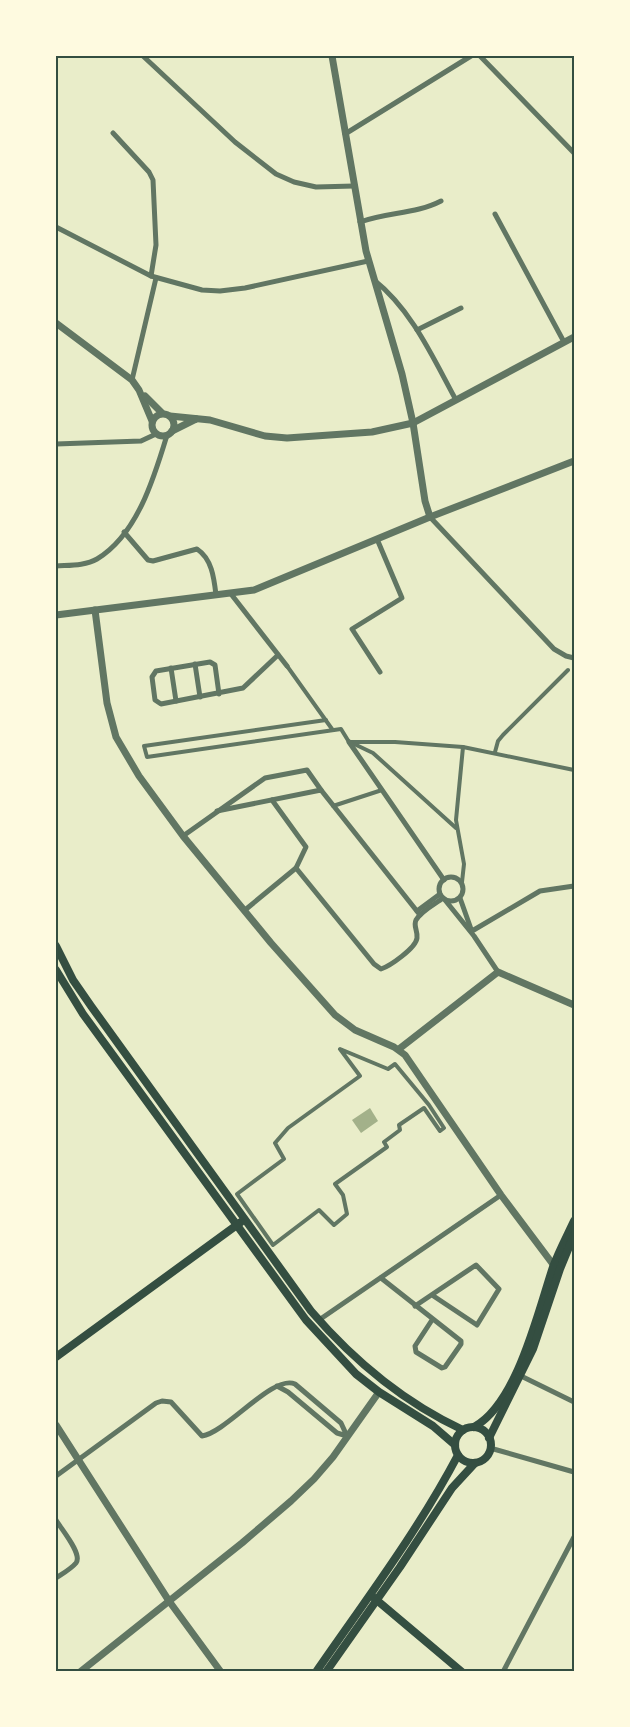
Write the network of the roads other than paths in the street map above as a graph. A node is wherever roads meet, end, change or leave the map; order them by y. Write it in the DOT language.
graph roads {
  1 [pos="143,56"];
  2 [pos="332,56"];
  3 [pos="471,56"];
  4 [pos="480,56"];
  5 [pos="113,133"];
  6 [pos="345,134"];
  7 [pos="574,153"];
  8 [pos="354,186"];
  9 [pos="441,201"];
  10 [pos="495,214"];
  11 [pos="360,222"];
  12 [pos="56,227"];
  13 [pos="368,261"];
  14 [pos="153,277"];
  15 [pos="373,278"];
  16 [pos="462,308"];
  17 [pos="56,323"];
  18 [pos="417,330"];
  19 [pos="574,337"];
  20 [pos="564,342"];
  21 [pos="132,380"];
  22 [pos="139,390"];
  23 [pos="456,400"];
  24 [pos="162,413"];
  25 [pos="171,416"];
  26 [pos="196,419"];
  27 [pos="152,421"];
  28 [pos="413,423"];
  29 [pos="169,433"];
  30 [pos="157,434"];
  31 [pos="56,444"];
  32 [pos="162,449"];
  33 [pos="574,461"];
  34 [pos="430,516"];
  35 [pos="124,532"];
  36 [pos="377,539"];
  37 [pos="56,566"];
  38 [pos="231,594"];
  39 [pos="216,595"];
  40 [pos="95,610"];
  41 [pos="56,615"];
  42 [pos="278,655"];
  43 [pos="574,658"];
  44 [pos="195,664"];
  45 [pos="287,666"];
  46 [pos="171,668"];
  47 [pos="568,670"];
  48 [pos="380,672"];
  49 [pos="219,694"];
  50 [pos="200,697"];
  51 [pos="176,701"];
  52 [pos="326,720"];
  53 [pos="332,730"];
  54 [pos="349,742"];
  55 [pos="463,747"];
  56 [pos="495,752"];
  57 [pos="574,770"];
  58 [pos="321,790"];
  59 [pos="382,790"];
  60 [pos="272,800"];
  61 [pos="333,806"];
  62 [pos="217,811"];
  63 [pos="456,828"];
  64 [pos="183,836"];
  65 [pos="296,868"];
  66 [pos="444,880"];
  67 [pos="462,882"];
  68 [pos="574,886"];
  69 [pos="443,897"];
  70 [pos="460,898"];
  71 [pos="244,910"];
  72 [pos="418,913"];
  73 [pos="473,934"];
  74 [pos="56,946"];
  75 [pos="56,970"];
  76 [pos="498,972"];
  77 [pos="574,1005"];
  78 [pos="340,1049"];
  79 [pos="399,1049"];
  80 [pos="501,1195"];
  81 [pos="244,1219"];
  82 [pos="574,1221"];
  83 [pos="237,1225"];
  84 [pos="574,1235"];
  85 [pos="557,1268"];
  86 [pos="381,1278"];
  87 [pos="432,1295"];
  88 [pos="415,1306"];
  89 [pos="319,1320"];
  90 [pos="432,1320"];
  91 [pos="56,1357"];
  92 [pos="521,1376"];
  93 [pos="277,1386"];
  94 [pos="379,1392"];
  95 [pos="574,1402"];
  96 [pos="56,1425"];
  97 [pos="474,1427"];
  98 [pos="464,1430"];
  99 [pos="347,1436"];
  100 [pos="490,1443"];
  101 [pos="455,1445"];
  102 [pos="458,1455"];
  103 [pos="78,1460"];
  104 [pos="475,1463"];
  105 [pos="574,1472"];
  106 [pos="56,1476"];
  107 [pos="56,1520"];
  108 [pos="574,1537"];
  109 [pos="56,1578"];
  110 [pos="377,1600"];
  111 [pos="169,1601"];
  112 [pos="80,1671"];
  113 [pos="221,1671"];
  114 [pos="316,1671"];
  115 [pos="326,1671"];
  116 [pos="462,1671"];
  117 [pos="503,1671"];
  1 -- 8 [label="street"];
  2 -- 6 [label="street"];
  3 -- 6 [label="street"];
  4 -- 7 [label="street"];
  5 -- 14 [label="street"];
  6 -- 8 [label="street"];
  8 -- 11 [label="street"];
  9 -- 11 [label="street"];
  10 -- 20 [label="street"];
  11 -- 13 [label="street"];
  12 -- 14 [label="street"];
  13 -- 14 [label="street"];
  13 -- 15 [label="street"];
  14 -- 21 [label="street"];
  15 -- 18 [label="street"];
  15 -- 28 [label="street"];
  16 -- 18 [label="street"];
  17 -- 21 [label="street"];
  18 -- 23 [label="street"];
  19 -- 20 [label="street"];
  20 -- 23 [label="street"];
  21 -- 22 [label="street"];
  22 -- 24 [label="street"];
  22 -- 27 [label="street"];
  23 -- 28 [label="street"];
  24 -- 25 [label="street"];
  24 -- 27 [label="street"];
  25 -- 26 [label="street"];
  25 -- 29 [label="street"];
  26 -- 28 [label="street"];
  26 -- 29 [label="street"];
  27 -- 30 [label="street"];
  28 -- 34 [label="street"];
  29 -- 30 [label="street"];
  29 -- 32 [label="street"];
  30 -- 31 [label="street"];
  30 -- 32 [label="street"];
  32 -- 35 [label="street"];
  33 -- 34 [label="street"];
  34 -- 36 [label="street"];
  34 -- 43 [label="street"];
  35 -- 37 [label="street"];
  35 -- 39 [label="street"];
  36 -- 38 [label="street"];
  36 -- 48 [label="street"];
  38 -- 39 [label="street"];
  38 -- 42 [label="street"];
  39 -- 40 [label="street"];
  40 -- 41 [label="street"];
  40 -- 64 [label="street"];
  42 -- 45 [label="street"];
  42 -- 49 [label="street"];
  44 -- 46 [label="street"];
  44 -- 49 [label="street"];
  44 -- 50 [label="street"];
  45 -- 52 [label="street"];
  46 -- 51 [label="street"];
  46 -- 51 [label="street"];
  47 -- 56 [label="street"];
  49 -- 50 [label="street"];
  50 -- 51 [label="street"];
  52 -- 53 [label="street"];
  52 -- 53 [label="street"];
  53 -- 54 [label="street"];
  54 -- 55 [label="street"];
  54 -- 59 [label="street"];
  54 -- 63 [label="street"];
  55 -- 56 [label="street"];
  55 -- 63 [label="street"];
  56 -- 57 [label="street"];
  58 -- 60 [label="street"];
  58 -- 61 [label="street"];
  58 -- 62 [label="street"];
  59 -- 61 [label="street"];
  59 -- 66 [label="street"];
  60 -- 62 [label="street"];
  60 -- 65 [label="street"];
  61 -- 72 [label="street"];
  62 -- 64 [label="street"];
  63 -- 67 [label="street"];
  64 -- 71 [label="street"];
  65 -- 71 [label="street"];
  65 -- 72 [label="street"];
  66 -- 67 [label="street"];
  66 -- 69 [label="street"];
  67 -- 70 [label="street"];
  68 -- 73 [label="street"];
  69 -- 70 [label="street"];
  69 -- 72 [label="street"];
  69 -- 73 [label="street"];
  70 -- 73 [label="street"];
  71 -- 79 [label="street"];
  73 -- 76 [label="street"];
  74 -- 81 [label="main road"];
  75 -- 83 [label="main road"];
  76 -- 77 [label="street"];
  76 -- 79 [label="street"];
  78 -- 78 [label="street"];
  79 -- 80 [label="street"];
  80 -- 85 [label="street"];
  80 -- 86 [label="street"];
  81 -- 83 [label="main road"];
  81 -- 89 [label="main road"];
  82 -- 85 [label="main road"];
  83 -- 91 [label="main road"];
  83 -- 94 [label="main road"];
  84 -- 85 [label="main road"];
  85 -- 92 [label="main road"];
  85 -- 97 [label="main road"];
  86 -- 88 [label="street"];
  86 -- 89 [label="street"];
  87 -- 87 [label="street"];
  87 -- 88 [label="street"];
  88 -- 90 [label="street"];
  89 -- 98 [label="main road"];
  90 -- 90 [label="street"];
  92 -- 95 [label="street"];
  92 -- 100 [label="main road"];
  93 -- 99 [label="street"];
  93 -- 99 [label="street"];
  93 -- 103 [label="street"];
  94 -- 99 [label="street"];
  94 -- 101 [label="main road"];
  96 -- 103 [label="street"];
  97 -- 98 [label="main road"];
  97 -- 100 [label="main road"];
  98 -- 101 [label="main road"];
  99 -- 111 [label="street"];
  100 -- 104 [label="main road"];
  100 -- 105 [label="street"];
  101 -- 102 [label="main road"];
  102 -- 104 [label="main road"];
  102 -- 110 [label="main road"];
  103 -- 106 [label="street"];
  103 -- 111 [label="street"];
  104 -- 110 [label="main road"];
  107 -- 109 [label="street"];
  108 -- 117 [label="street"];
  110 -- 114 [label="main road"];
  110 -- 115 [label="main road"];
  110 -- 116 [label="main road"];
  111 -- 112 [label="street"];
  111 -- 113 [label="street"];
}
